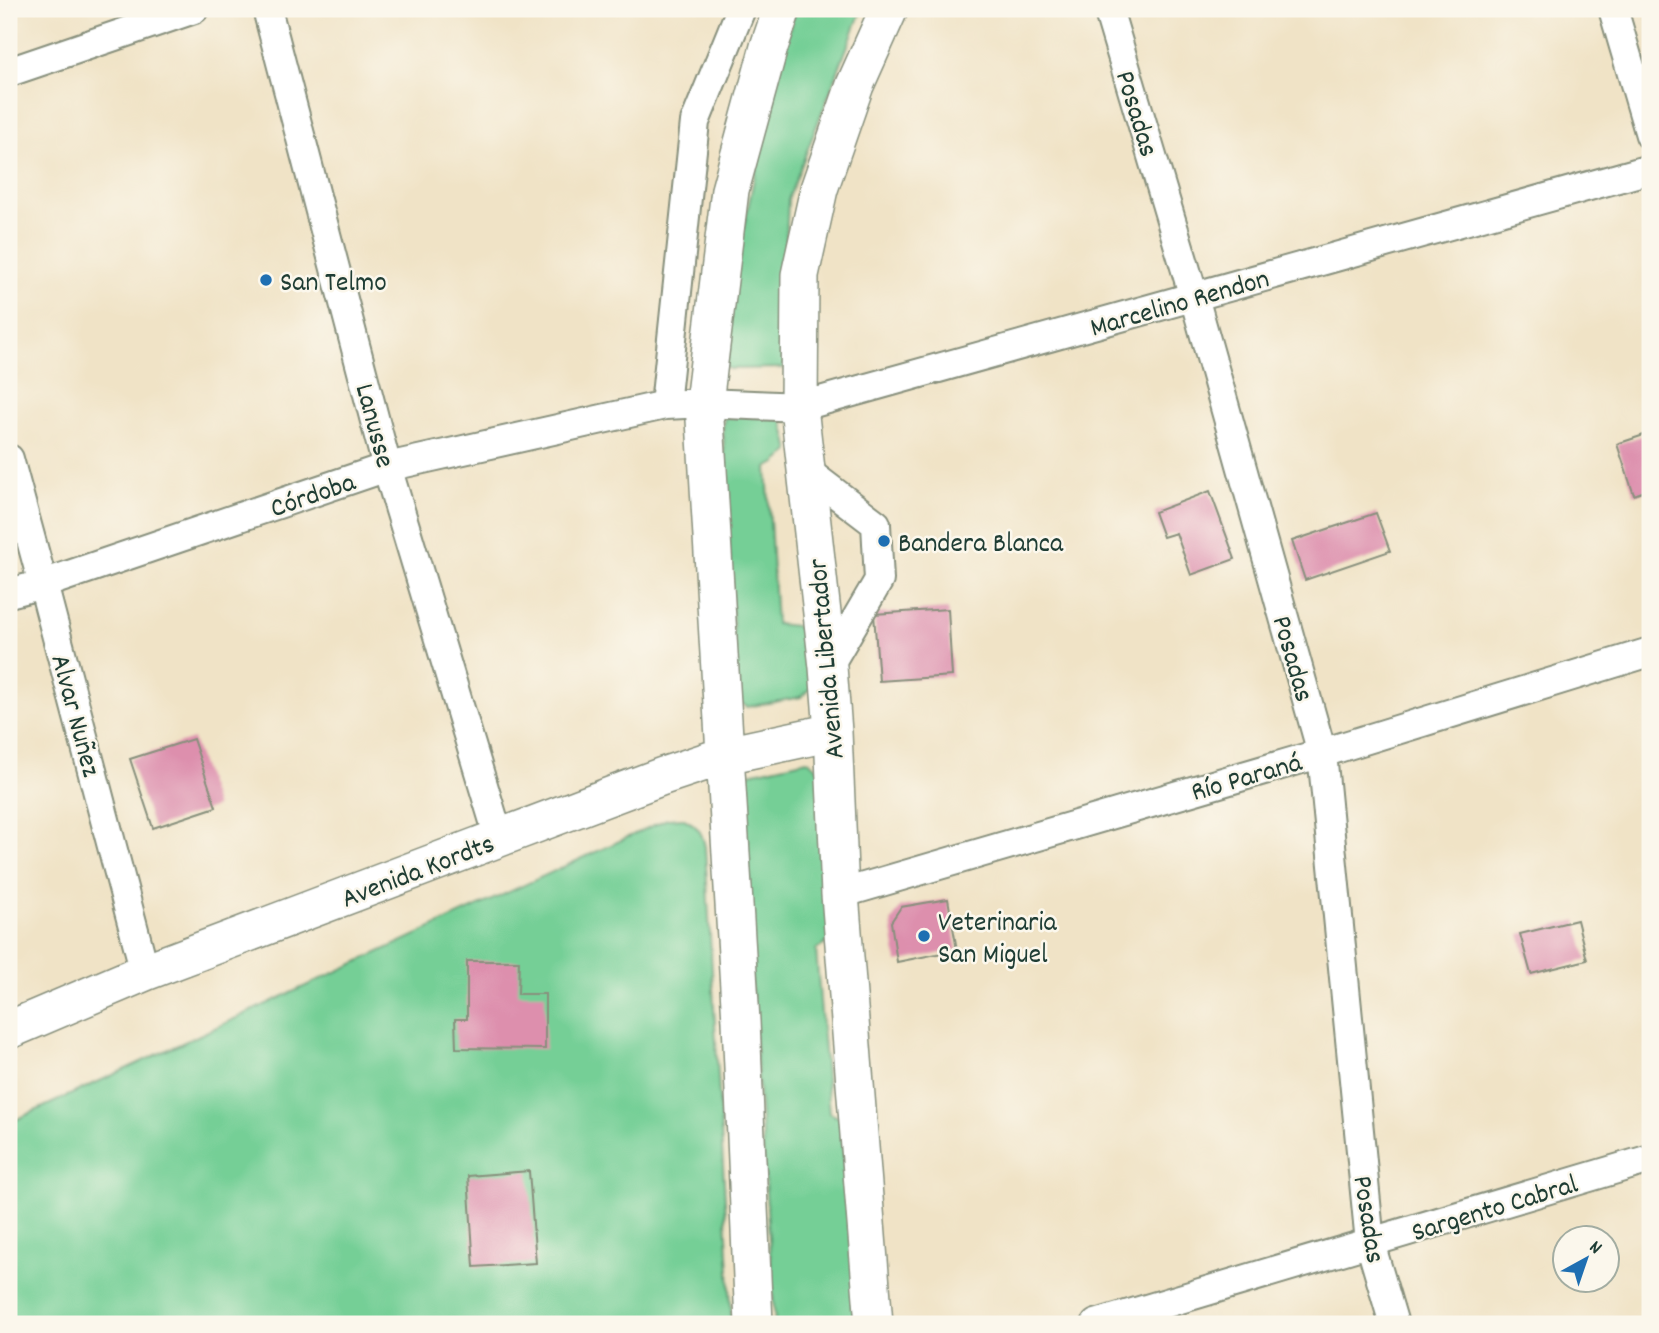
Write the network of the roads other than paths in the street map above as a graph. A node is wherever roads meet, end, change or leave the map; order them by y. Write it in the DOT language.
graph roads {
  1 [pos="194,9"];
  2 [pos="267,9"];
  3 [pos="741,9"];
  4 [pos="782,9"];
  5 [pos="889,9"];
  6 [pos="1108,9"];
  7 [pos="1613,9"];
  8 [pos="9,72"];
  9 [pos="1650,135"];
  10 [pos="1650,169"];
  11 [pos="1194,297"];
  12 [pos="704,403"];
  13 [pos="665,405"];
  14 [pos="799,407"];
  15 [pos="9,459"];
  16 [pos="387,467"];
  17 [pos="805,470"];
  18 [pos="43,584"];
  19 [pos="9,593"];
  20 [pos="1650,652"];
  21 [pos="828,667"];
  22 [pos="833,732"];
  23 [pos="1322,753"];
  24 [pos="726,755"];
  25 [pos="499,838"];
  26 [pos="840,894"];
  27 [pos="145,972"];
  28 [pos="9,1030"];
  29 [pos="1650,1159"];
  30 [pos="1370,1243"];
  31 [pos="754,1324"];
  32 [pos="874,1324"];
  33 [pos="1096,1324"];
  34 [pos="1394,1324"];
  1 -- 8 [label="street"];
  2 -- 16 [label="street, Lanusse"];
  3 -- 13 [label="street"];
  4 -- 12 [label="main road"];
  5 -- 14 [label="main road, Avenida Libertador"];
  6 -- 11 [label="street, Posadas"];
  7 -- 9 [label="street"];
  10 -- 11 [label="street, Marcelino Rendon"];
  11 -- 14 [label="street, Marcelino Rendon"];
  11 -- 23 [label="street, Posadas"];
  12 -- 13 [label="street, Córdoba"];
  12 -- 14 [label="street, Marcelino Rendon"];
  12 -- 24 [label="main road"];
  13 -- 16 [label="street, Córdoba"];
  14 -- 17 [label="main road, Avenida Libertador"];
  15 -- 18 [label="street, Alvar Nuñez"];
  16 -- 18 [label="street, Córdoba"];
  16 -- 25 [label="street, Lanusse"];
  17 -- 21 [label="main road, Avenida Libertador"];
  17 -- 21 [label="street"];
  18 -- 19 [label="street, Córdoba"];
  18 -- 27 [label="street, Alvar Nuñez"];
  20 -- 23 [label="street, Río Paraná"];
  21 -- 22 [label="main road, Avenida Libertador"];
  22 -- 24 [label="main road, Avenida Kordts"];
  22 -- 26 [label="main road, Avenida Libertador"];
  23 -- 26 [label="street, Río Paraná"];
  23 -- 30 [label="street, Posadas"];
  24 -- 25 [label="main road, Avenida Kordts"];
  24 -- 31 [label="main road"];
  25 -- 27 [label="main road, Avenida Kordts"];
  26 -- 32 [label="main road, Avenida Libertador"];
  27 -- 28 [label="main road, Avenida Kordts"];
  29 -- 30 [label="street, Sargento Cabral"];
  30 -- 33 [label="street, Sargento Cabral"];
  30 -- 34 [label="street, Posadas"];
}
